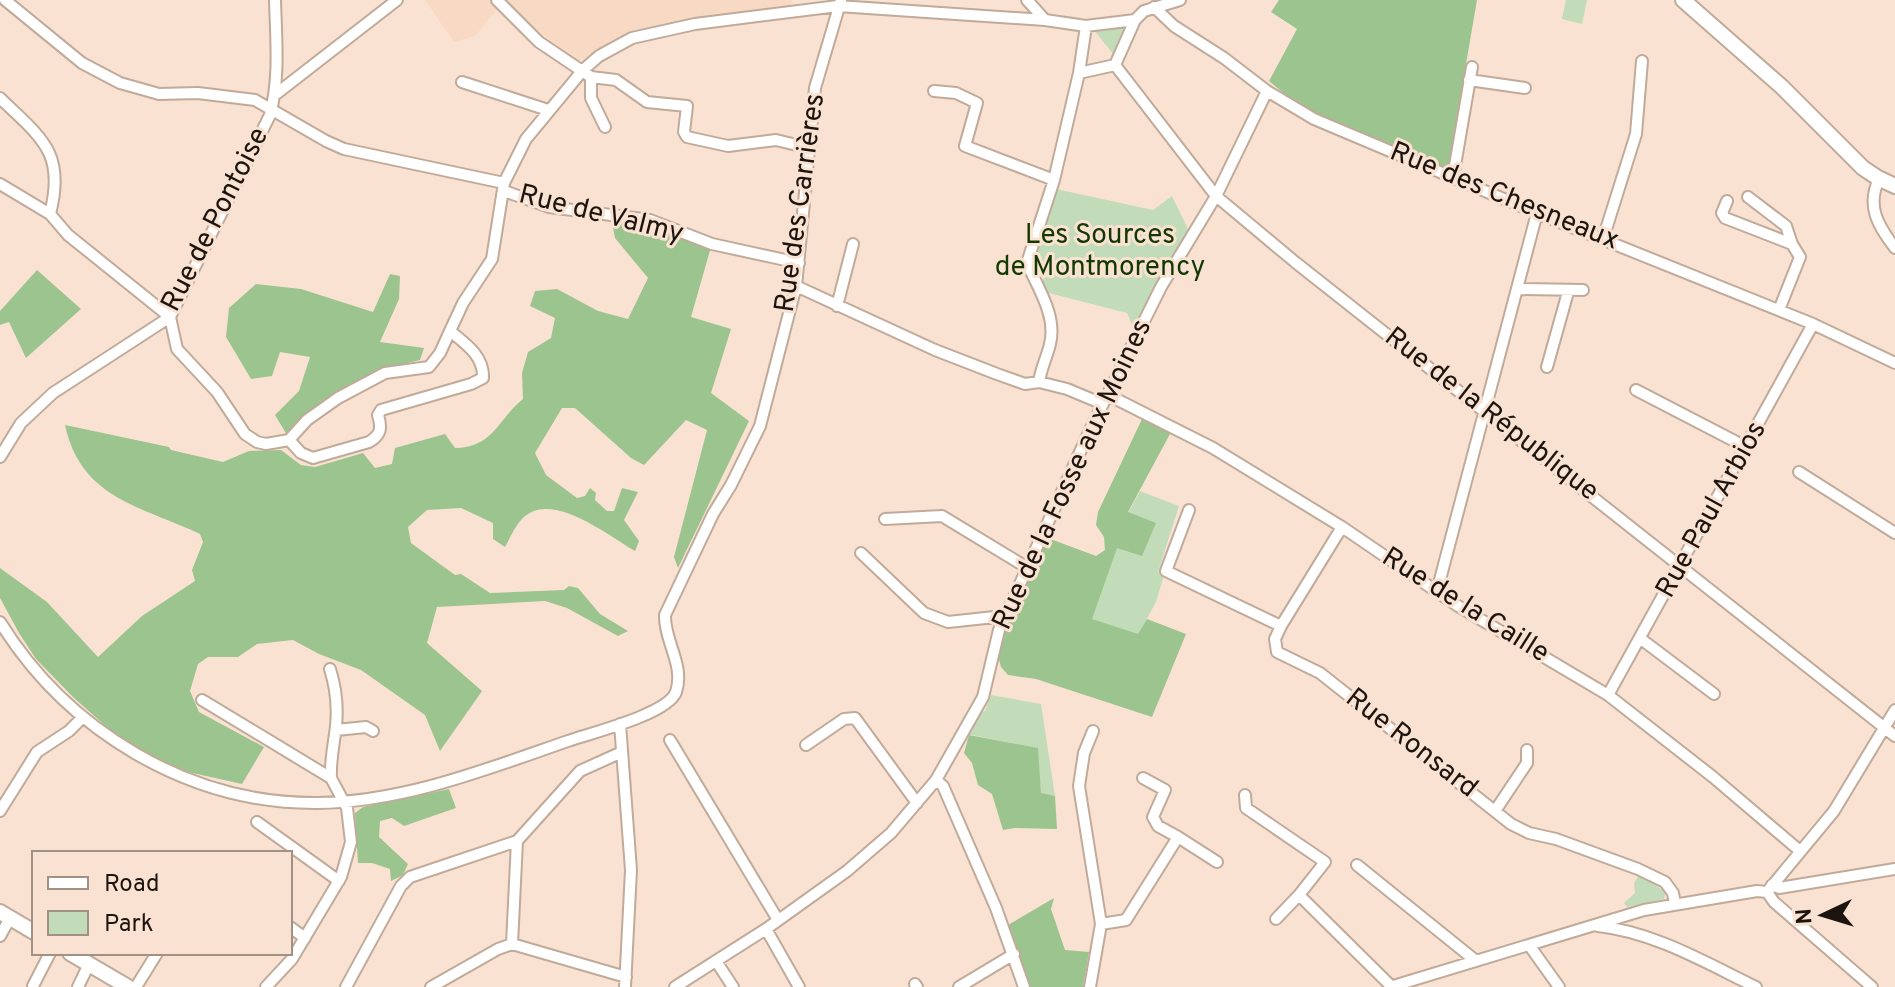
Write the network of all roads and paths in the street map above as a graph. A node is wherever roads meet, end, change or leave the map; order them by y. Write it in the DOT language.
graph roads {
  1 [pos="5,0"];
  2 [pos="275,0"];
  3 [pos="397,0"];
  4 [pos="497,0"];
  5 [pos="1027,0"];
  6 [pos="1180,0"];
  7 [pos="1683,0"];
  8 [pos="839,3"];
  9 [pos="1154,4"];
  10 [pos="1045,20"];
  11 [pos="1135,20"];
  12 [pos="1086,26"];
  13 [pos="1642,61"];
  14 [pos="1115,65"];
  15 [pos="1472,67"];
  16 [pos="277,68"];
  17 [pos="587,73"];
  18 [pos="1079,73"];
  19 [pos="1469,80"];
  20 [pos="292,81"];
  21 [pos="462,82"];
  22 [pos="1525,88"];
  23 [pos="934,91"];
  24 [pos="1267,91"];
  25 [pos="276,94"];
  26 [pos="0,98"];
  27 [pos="272,110"];
  28 [pos="548,110"];
  29 [pos="605,127"];
  30 [pos="809,148"];
  31 [pos="1453,177"];
  32 [pos="1879,179"];
  33 [pos="1054,180"];
  34 [pos="0,184"];
  35 [pos="1895,186"];
  36 [pos="504,187"];
  37 [pos="1216,196"];
  38 [pos="1748,197"];
  39 [pos="1727,201"];
  40 [pos="1537,213"];
  41 [pos="50,214"];
  42 [pos="1603,239"];
  43 [pos="853,244"];
  44 [pos="1792,244"];
  45 [pos="1895,248"];
  46 [pos="799,263"];
  47 [pos="796,286"];
  48 [pos="1517,289"];
  49 [pos="1583,290"];
  50 [pos="1568,292"];
  51 [pos="837,306"];
  52 [pos="1779,310"];
  53 [pos="170,317"];
  54 [pos="1813,324"];
  55 [pos="450,331"];
  56 [pos="1895,363"];
  57 [pos="1547,367"];
  58 [pos="1039,382"];
  59 [pos="1636,390"];
  60 [pos="1106,400"];
  61 [pos="1485,410"];
  62 [pos="289,440"];
  63 [pos="1746,447"];
  64 [pos="0,457"];
  65 [pos="1799,472"];
  66 [pos="1189,510"];
  67 [pos="885,519"];
  68 [pos="1342,527"];
  69 [pos="1895,533"];
  70 [pos="861,553"];
  71 [pos="1682,566"];
  72 [pos="1026,567"];
  73 [pos="1437,591"];
  74 [pos="1004,616"];
  75 [pos="0,622"];
  76 [pos="1281,626"];
  77 [pos="1641,639"];
  78 [pos="330,669"];
  79 [pos="1714,694"];
  80 [pos="1608,695"];
  81 [pos="202,700"];
  82 [pos="1895,710"];
  83 [pos="82,718"];
  84 [pos="620,724"];
  85 [pos="1884,728"];
  86 [pos="336,730"];
  87 [pos="373,731"];
  88 [pos="1093,731"];
  89 [pos="1895,736"];
  90 [pos="670,740"];
  91 [pos="806,745"];
  92 [pos="1527,750"];
  93 [pos="622,752"];
  94 [pos="331,778"];
  95 [pos="1143,778"];
  96 [pos="936,780"];
  97 [pos="1245,795"];
  98 [pos="345,800"];
  99 [pos="917,803"];
  100 [pos="0,811"];
  101 [pos="1495,811"];
  102 [pos="257,822"];
  103 [pos="1178,837"];
  104 [pos="517,841"];
  105 [pos="1800,851"];
  106 [pos="1217,862"];
  107 [pos="1357,865"];
  108 [pos="1895,869"];
  109 [pos="339,881"];
  110 [pos="1769,889"];
  111 [pos="1299,895"];
  112 [pos="1675,904"];
  113 [pos="1639,913"];
  114 [pos="5,915"];
  115 [pos="1276,919"];
  116 [pos="778,920"];
  117 [pos="1101,924"];
  118 [pos="1591,926"];
  119 [pos="292,928"];
  120 [pos="766,929"];
  121 [pos="32,931"];
  122 [pos="1638,934"];
  123 [pos="0,936"];
  124 [pos="305,938"];
  125 [pos="512,944"];
  126 [pos="1529,945"];
  127 [pos="1014,954"];
  128 [pos="49,955"];
  129 [pos="73,955"];
  130 [pos="156,955"];
  131 [pos="716,961"];
  132 [pos="1476,961"];
  133 [pos="89,964"];
  134 [pos="626,982"];
  135 [pos="691,983"];
  136 [pos="1414,984"];
  137 [pos="33,986"];
  138 [pos="78,987"];
  139 [pos="128,987"];
  140 [pos="136,987"];
  141 [pos="266,987"];
  142 [pos="346,987"];
  143 [pos="431,987"];
  144 [pos="675,987"];
  145 [pos="733,987"];
  146 [pos="799,987"];
  147 [pos="959,987"];
  148 [pos="1024,987"];
  149 [pos="1090,987"];
  150 [pos="1391,987"];
  151 [pos="1559,987"];
  152 [pos="1756,987"];
  153 [pos="1872,987"];
  1 -- 27 [label="street, Rue de Valmy"];
  2 -- 16 [label="street, Rue de Pontoise"];
  3 -- 20 [label="street"];
  4 -- 17 [label="street"];
  5 -- 10 [label="street"];
  6 -- 9 [label="street"];
  7 -- 32 [label="main road"];
  8 -- 10 [label="street"];
  8 -- 17 [label="street"];
  8 -- 30 [label="street, Rue des Carrières"];
  9 -- 11 [label="street"];
  9 -- 24 [label="street, Rue des Chesneaux"];
  10 -- 12 [label="street"];
  11 -- 12 [label="street"];
  11 -- 14 [label="street"];
  12 -- 18 [label="street"];
  13 -- 42 [label="street"];
  14 -- 18 [label="street"];
  14 -- 37 [label="street, Rue de la République"];
  15 -- 19 [label="street"];
  16 -- 20 [label="street"];
  16 -- 25 [label="street, Rue de Pontoise"];
  17 -- 28 [label="street"];
  17 -- 29 [label="street"];
  17 -- 30 [label="street"];
  18 -- 33 [label="street"];
  19 -- 22 [label="street"];
  19 -- 31 [label="street"];
  20 -- 25 [label="street"];
  21 -- 28 [label="street"];
  23 -- 33 [label="street"];
  24 -- 31 [label="street, Rue des Chesneaux"];
  24 -- 37 [label="street, Rue de la Fosse aux Moines"];
  25 -- 27 [label="street, Rue de Pontoise"];
  26 -- 41 [label="street"];
  27 -- 36 [label="street, Rue de Valmy"];
  27 -- 53 [label="street, Rue de Pontoise"];
  28 -- 36 [label="street"];
  30 -- 46 [label="street, Rue des Carrières"];
  31 -- 40 [label="street, Rue des Chesneaux"];
  32 -- 35 [label="main road"];
  32 -- 45 [label="street"];
  33 -- 58 [label="street"];
  34 -- 41 [label="street"];
  36 -- 46 [label="street, Rue de Valmy"];
  36 -- 55 [label="street"];
  37 -- 60 [label="street, Rue de la Fosse aux Moines"];
  37 -- 61 [label="street, Rue de la République"];
  38 -- 44 [label="street"];
  39 -- 44 [label="street"];
  40 -- 42 [label="street, Rue des Chesneaux"];
  40 -- 48 [label="street"];
  41 -- 53 [label="street"];
  42 -- 52 [label="street, Rue des Chesneaux"];
  43 -- 51 [label="street"];
  44 -- 52 [label="street"];
  46 -- 47 [label="street, Rue des Carrières"];
  47 -- 51 [label="street, Rue de la Caille"];
  47 -- 84 [label="street, Rue des Carrières"];
  48 -- 50 [label="street"];
  48 -- 61 [label="street"];
  49 -- 50 [label="street"];
  50 -- 57 [label="street"];
  51 -- 58 [label="street, Rue de la Caille"];
  52 -- 54 [label="street, Rue des Chesneaux"];
  53 -- 62 [label="street"];
  53 -- 64 [label="street, Rue de Pontoise"];
  54 -- 56 [label="street, Rue des Chesneaux"];
  54 -- 63 [label="street, Rue Paul Arbios"];
  55 -- 62 [label="street"];
  55 -- 62 [label="street"];
  58 -- 60 [label="street, Rue de la Caille"];
  59 -- 63 [label="street"];
  60 -- 68 [label="street, Rue de la Caille"];
  60 -- 72 [label="street, Rue de la Fosse aux Moines"];
  61 -- 71 [label="street, Rue de la République"];
  61 -- 73 [label="street"];
  63 -- 71 [label="street, Rue Paul Arbios"];
  65 -- 69 [label="street"];
  66 -- 76 [label="street"];
  67 -- 72 [label="street"];
  68 -- 73 [label="street, Rue de la Caille"];
  68 -- 76 [label="street"];
  70 -- 74 [label="street"];
  71 -- 77 [label="street, Rue Paul Arbios"];
  71 -- 85 [label="street, Rue de la République"];
  72 -- 74 [label="street, Rue de la Fosse aux Moines"];
  73 -- 80 [label="street, Rue de la Caille"];
  74 -- 96 [label="street, Rue de la Fosse aux Moines"];
  75 -- 83 [label="street, Rue des Carrières"];
  76 -- 101 [label="street, Rue Ronsard"];
  77 -- 79 [label="street"];
  77 -- 80 [label="street, Rue Paul Arbios"];
  78 -- 86 [label="street"];
  80 -- 105 [label="street, Rue de la Caille"];
  81 -- 94 [label="street"];
  82 -- 85 [label="street"];
  83 -- 98 [label="street, Rue des Carrières"];
  83 -- 100 [label="street"];
  84 -- 93 [label="street"];
  84 -- 98 [label="street, Rue des Carrières"];
  85 -- 89 [label="street, Rue de la République"];
  85 -- 105 [label="street"];
  86 -- 87 [label="street"];
  86 -- 94 [label="street"];
  88 -- 117 [label="street"];
  90 -- 116 [label="street"];
  91 -- 99 [label="street"];
  92 -- 101 [label="street"];
  93 -- 104 [label="street"];
  93 -- 134 [label="street"];
  94 -- 98 [label="street"];
  95 -- 103 [label="street"];
  96 -- 99 [label="street, Rue de la Fosse aux Moines"];
  96 -- 127 [label="street"];
  97 -- 111 [label="street"];
  98 -- 109 [label="street"];
  99 -- 116 [label="street, Rue de la Fosse aux Moines"];
  101 -- 112 [label="street, Rue Ronsard"];
  102 -- 109 [label="street"];
  103 -- 106 [label="street"];
  103 -- 117 [label="street"];
  104 -- 125 [label="street"];
  104 -- 142 [label="street"];
  105 -- 110 [label="street"];
  107 -- 132 [label="street"];
  108 -- 110 [label="street"];
  109 -- 124 [label="street"];
  110 -- 112 [label="street"];
  110 -- 153 [label="street"];
  111 -- 115 [label="street"];
  111 -- 150 [label="street"];
  112 -- 113 [label="street"];
  113 -- 118 [label="street"];
  113 -- 122 [label="street"];
  114 -- 121 [label="main road"];
  114 -- 123 [label="street"];
  116 -- 120 [label="street, Rue de la Fosse aux Moines"];
  117 -- 149 [label="street"];
  118 -- 122 [label="street"];
  118 -- 126 [label="street"];
  119 -- 124 [label="street"];
  120 -- 131 [label="street, Rue de la Fosse aux Moines"];
  120 -- 146 [label="street"];
  122 -- 152 [label="street"];
  124 -- 141 [label="street"];
  125 -- 134 [label="street"];
  125 -- 143 [label="street"];
  126 -- 132 [label="street"];
  126 -- 151 [label="street"];
  127 -- 147 [label="street"];
  127 -- 148 [label="street"];
  128 -- 137 [label="street"];
  129 -- 133 [label="main road"];
  130 -- 140 [label="street"];
  131 -- 135 [label="street, Rue de la Fosse aux Moines"];
  131 -- 145 [label="street"];
  132 -- 136 [label="street"];
  133 -- 138 [label="street"];
  133 -- 139 [label="main road"];
  135 -- 144 [label="street, Rue de la Fosse aux Moines"];
  136 -- 150 [label="street"];
}
